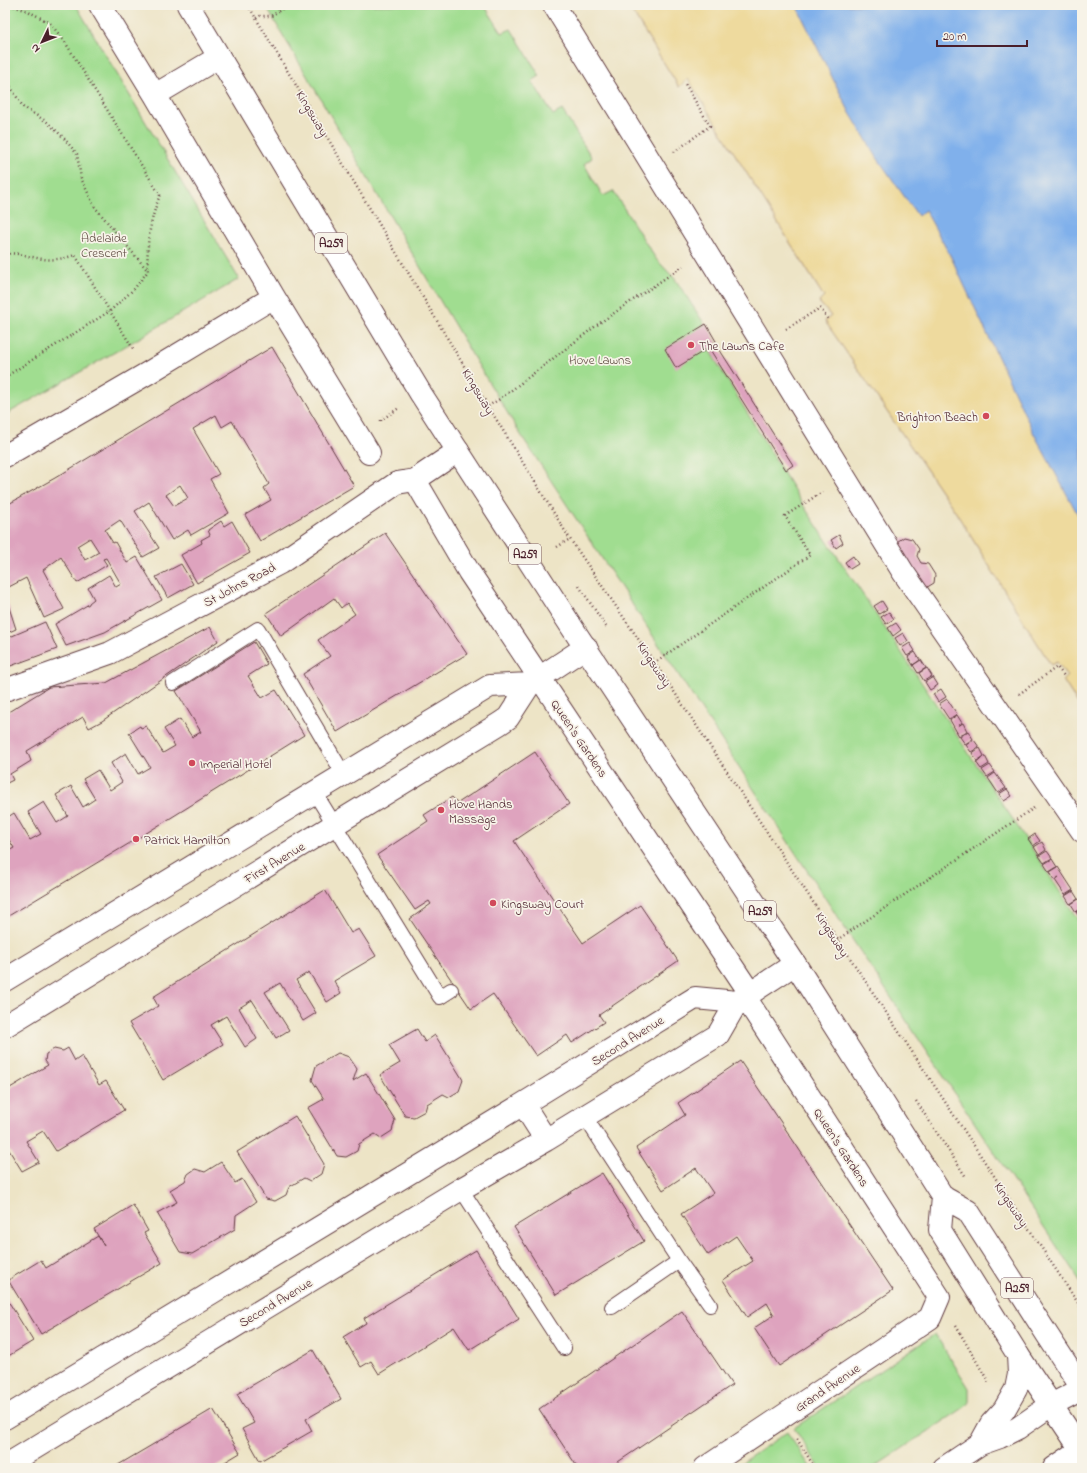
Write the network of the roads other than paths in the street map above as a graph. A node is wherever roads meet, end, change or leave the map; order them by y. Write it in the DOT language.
graph roads {
  1 [pos="100,5"];
  2 [pos="188,5"];
  3 [pos="554,5"];
  4 [pos="219,57"];
  5 [pos="155,95"];
  6 [pos="274,297"];
  7 [pos="458,451"];
  8 [pos="369,453"];
  9 [pos="5,456"];
  10 [pos="415,480"];
  11 [pos="586,647"];
  12 [pos="535,680"];
  13 [pos="173,683"];
  14 [pos="5,690"];
  15 [pos="344,775"];
  16 [pos="315,793"];
  17 [pos="334,825"];
  18 [pos="1082,831"];
  19 [pos="795,964"];
  20 [pos="5,980"];
  21 [pos="451,990"];
  22 [pos="744,997"];
  23 [pos="5,1026"];
  24 [pos="523,1104"];
  25 [pos="585,1117"];
  26 [pos="546,1140"];
  27 [pos="461,1189"];
  28 [pos="943,1197"];
  29 [pos="679,1261"];
  30 [pos="940,1297"];
  31 [pos="710,1305"];
  32 [pos="612,1307"];
  33 [pos="564,1348"];
  34 [pos="1018,1355"];
  35 [pos="1082,1388"];
  36 [pos="1051,1405"];
  37 [pos="5,1418"];
  38 [pos="980,1444"];
  39 [pos="1082,1450"];
  40 [pos="5,1466"];
  41 [pos="705,1468"];
  42 [pos="944,1468"];
  43 [pos="1054,1468"];
  1 -- 5 [label="street"];
  2 -- 4 [label="street, A259"];
  3 -- 18 [label="street"];
  4 -- 5 [label="street"];
  4 -- 7 [label="street, A259"];
  5 -- 6 [label="street"];
  6 -- 8 [label="street"];
  6 -- 9 [label="street"];
  7 -- 10 [label="street, St Johns Road"];
  7 -- 11 [label="street, A259"];
  10 -- 12 [label="street, Queen's Gardens"];
  10 -- 14 [label="street, St Johns Road"];
  11 -- 12 [label="street, First Avenue"];
  11 -- 19 [label="street, A259"];
  12 -- 15 [label="street"];
  12 -- 17 [label="street, First Avenue"];
  12 -- 22 [label="street, Queen's Gardens"];
  13 -- 15 [label="lane"];
  15 -- 16 [label="street"];
  16 -- 17 [label="lane"];
  16 -- 20 [label="street"];
  17 -- 21 [label="lane"];
  17 -- 23 [label="street, First Avenue"];
  19 -- 22 [label="street, Second Avenue"];
  19 -- 28 [label="street, A259"];
  22 -- 24 [label="street, Second Avenue"];
  22 -- 25 [label="street, Second Avenue"];
  22 -- 30 [label="street, Queen's Gardens"];
  24 -- 26 [label="street"];
  24 -- 37 [label="street, Second Avenue"];
  25 -- 26 [label="street, Second Avenue"];
  25 -- 29 [label="lane"];
  26 -- 27 [label="street, Second Avenue"];
  27 -- 33 [label="lane"];
  27 -- 40 [label="street, Second Avenue"];
  28 -- 34 [label="street, A259"];
  28 -- 35 [label="street, A259"];
  29 -- 31 [label="lane"];
  29 -- 32 [label="lane"];
  30 -- 41 [label="street, Grand Avenue"];
  34 -- 36 [label="street, A259"];
  34 -- 38 [label="street"];
  35 -- 36 [label="street"];
  36 -- 38 [label="street"];
  36 -- 39 [label="street, A259"];
  38 -- 42 [label="street"];
  39 -- 43 [label="street"];
}
